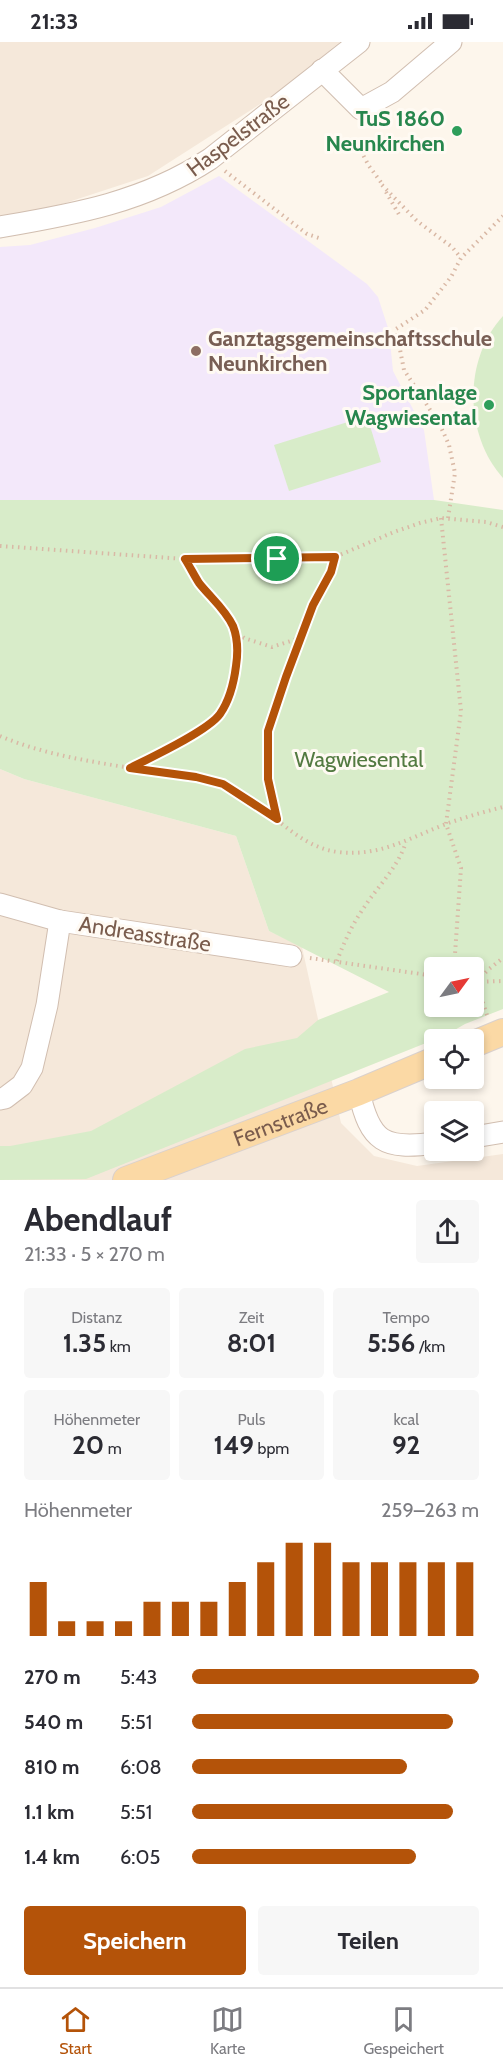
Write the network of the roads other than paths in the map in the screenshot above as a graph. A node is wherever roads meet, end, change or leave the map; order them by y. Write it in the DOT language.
graph roads {
  1 [pos="358,42"];
  2 [pos="452,42"];
  3 [pos="322,70"];
  4 [pos="0,227"];
  5 [pos="0,904"];
  6 [pos="60,921"];
  7 [pos="291,956"];
  8 [pos="424,1065"];
  9 [pos="359,1092"];
  10 [pos="0,1099"];
  11 [pos="503,1132"];
  12 [pos="484,1135"];
  13 [pos="424,1143"];
  14 [pos="126,1180"];
  1 -- 3 [label="street, Haspelstraße"];
  2 -- 3 [label="street"];
  3 -- 4 [label="street, Haspelstraße"];
  5 -- 6 [label="street, Andreasstraße"];
  6 -- 7 [label="street, Andreasstraße"];
  6 -- 10 [label="street"];
  8 -- 9 [label="main road, Fernstraße"];
  9 -- 13 [label="street"];
  9 -- 14 [label="main road, Fernstraße"];
  11 -- 12 [label="street"];
}
